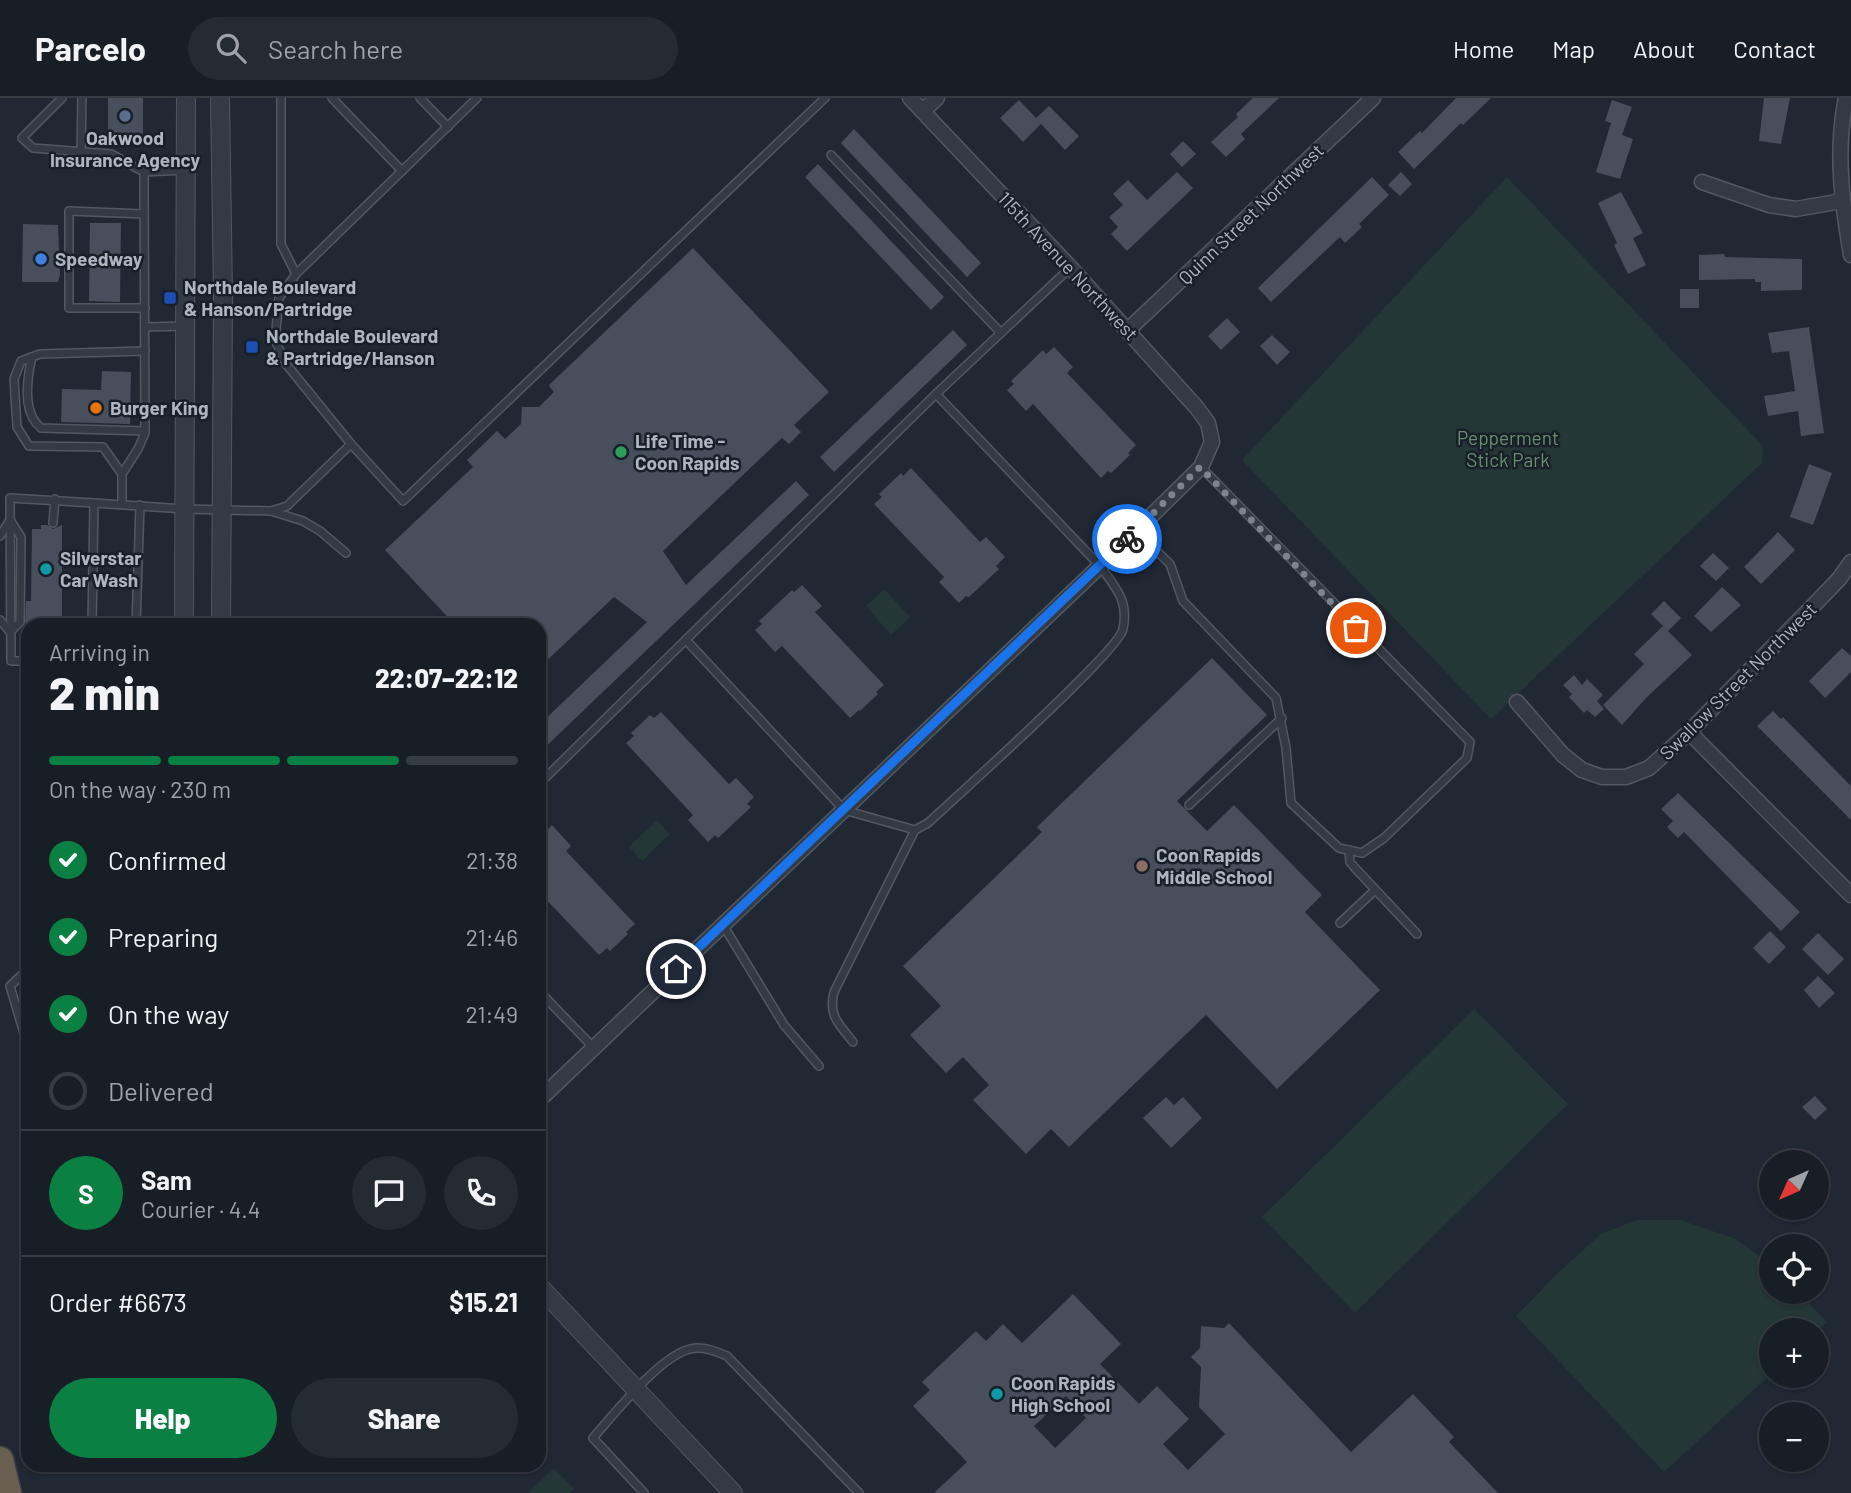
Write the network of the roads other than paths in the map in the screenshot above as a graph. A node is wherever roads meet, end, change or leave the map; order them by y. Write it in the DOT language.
graph roads {
  1 [pos="62,98"];
  2 [pos="82,98"];
  3 [pos="186,98"];
  4 [pos="220,98"];
  5 [pos="281,98"];
  6 [pos="332,98"];
  7 [pos="420,98"];
  8 [pos="477,98"];
  9 [pos="825,98"];
  10 [pos="910,98"];
  11 [pos="937,98"];
  12 [pos="1373,98"];
  13 [pos="1846,98"];
  14 [pos="923,111"];
  15 [pos="448,127"];
  16 [pos="81,153"];
  17 [pos="831,155"];
  18 [pos="186,170"];
  19 [pos="402,171"];
  20 [pos="144,172"];
  21 [pos="1702,183"];
  22 [pos="1842,201"];
  23 [pos="144,214"];
  24 [pos="1851,255"];
  25 [pos="1070,267"];
  26 [pos="296,274"];
  27 [pos="145,308"];
  28 [pos="187,326"];
  29 [pos="145,327"];
  30 [pos="1128,330"];
  31 [pos="1001,333"];
  32 [pos="145,351"];
  33 [pos="32,357"];
  34 [pos="936,394"];
  35 [pos="145,431"];
  36 [pos="351,444"];
  37 [pos="1200,467"];
  38 [pos="122,474"];
  39 [pos="55,499"];
  40 [pos="94,503"];
  41 [pos="122,504"];
  42 [pos="140,505"];
  43 [pos="185,509"];
  44 [pos="221,510"];
  45 [pos="271,511"];
  46 [pos="10,520"];
  47 [pos="53,523"];
  48 [pos="1136,531"];
  49 [pos="0,536"];
  50 [pos="346,553"];
  51 [pos="1851,562"];
  52 [pos="1100,566"];
  53 [pos="92,618"];
  54 [pos="136,618"];
  55 [pos="184,618"];
  56 [pos="221,618"];
  57 [pos="0,620"];
  58 [pos="10,632"];
  59 [pos="687,640"];
  60 [pos="21,661"];
  61 [pos="1517,702"];
  62 [pos="1282,718"];
  63 [pos="1689,732"];
  64 [pos="546,777"];
  65 [pos="1189,805"];
  66 [pos="844,810"];
  67 [pos="915,830"];
  68 [pos="1349,850"];
  69 [pos="1375,890"];
  70 [pos="1851,895"];
  71 [pos="1340,923"];
  72 [pos="722,924"];
  73 [pos="1417,934"];
  74 [pos="21,976"];
  75 [pos="546,998"];
  76 [pos="21,1023"];
  77 [pos="853,1042"];
  78 [pos="593,1047"];
  79 [pos="819,1066"];
  80 [pos="546,1093"];
  81 [pos="546,1294"];
  82 [pos="636,1390"];
  83 [pos="0,1460"];
  84 [pos="8,1493"];
  85 [pos="644,1493"];
  86 [pos="733,1493"];
  87 [pos="859,1493"];
  1 -- 16 [label="lane"];
  2 -- 16 [label="lane"];
  3 -- 18 [label="street"];
  4 -- 44 [label="street"];
  5 -- 26 [label="lane"];
  6 -- 19 [label="lane"];
  7 -- 15 [label="lane"];
  8 -- 15 [label="lane"];
  9 -- 36 [label="lane"];
  10 -- 14 [label="street, 115th Avenue Northwest"];
  11 -- 14 [label="street"];
  12 -- 30 [label="street, Quinn Street Northwest"];
  13 -- 22 [label="street"];
  14 -- 25 [label="street, 115th Avenue Northwest"];
  15 -- 19 [label="lane"];
  16 -- 20 [label="lane"];
  17 -- 31 [label="lane"];
  18 -- 20 [label="lane"];
  18 -- 28 [label="street"];
  19 -- 26 [label="lane"];
  20 -- 23 [label="lane"];
  21 -- 22 [label="street"];
  22 -- 24 [label="street"];
  23 -- 27 [label="lane"];
  23 -- 27 [label="lane"];
  25 -- 30 [label="street, 115th Avenue Northwest"];
  25 -- 31 [label="lane"];
  26 -- 36 [label="lane"];
  27 -- 29 [label="lane"];
  28 -- 29 [label="lane"];
  28 -- 43 [label="street"];
  29 -- 32 [label="lane"];
  30 -- 37 [label="street, 115th Avenue Northwest"];
  31 -- 34 [label="lane"];
  32 -- 33 [label="lane"];
  32 -- 35 [label="lane"];
  33 -- 35 [label="lane"];
  33 -- 38 [label="lane"];
  34 -- 52 [label="lane"];
  34 -- 59 [label="lane"];
  35 -- 38 [label="lane"];
  36 -- 45 [label="lane"];
  37 -- 48 [label="street"];
  37 -- 68 [label="lane"];
  38 -- 41 [label="lane"];
  39 -- 40 [label="lane"];
  39 -- 46 [label="lane"];
  39 -- 47 [label="lane"];
  40 -- 41 [label="lane"];
  40 -- 53 [label="lane"];
  41 -- 42 [label="lane"];
  42 -- 43 [label="lane"];
  42 -- 54 [label="lane"];
  43 -- 44 [label="lane"];
  43 -- 55 [label="street"];
  44 -- 45 [label="lane"];
  44 -- 56 [label="street"];
  45 -- 50 [label="lane"];
  46 -- 49 [label="lane"];
  46 -- 58 [label="lane"];
  48 -- 52 [label="street"];
  48 -- 62 [label="lane"];
  51 -- 63 [label="street, Swallow Street Northwest"];
  52 -- 66 [label="street"];
  52 -- 67 [label="lane"];
  57 -- 58 [label="lane"];
  58 -- 60 [label="lane"];
  59 -- 64 [label="lane"];
  59 -- 66 [label="lane"];
  61 -- 63 [label="street, Swallow Street Northwest"];
  62 -- 65 [label="lane"];
  62 -- 68 [label="lane"];
  63 -- 70 [label="street"];
  66 -- 67 [label="lane"];
  66 -- 72 [label="street"];
  67 -- 77 [label="lane"];
  68 -- 69 [label="lane"];
  69 -- 71 [label="lane"];
  69 -- 73 [label="lane"];
  72 -- 78 [label="street"];
  72 -- 79 [label="lane"];
  74 -- 76 [label="lane"];
  75 -- 78 [label="lane"];
  78 -- 80 [label="street"];
  81 -- 82 [label="street"];
  82 -- 85 [label="lane"];
  82 -- 86 [label="street"];
  82 -- 87 [label="lane"];
  83 -- 84 [label="highway"];
}
